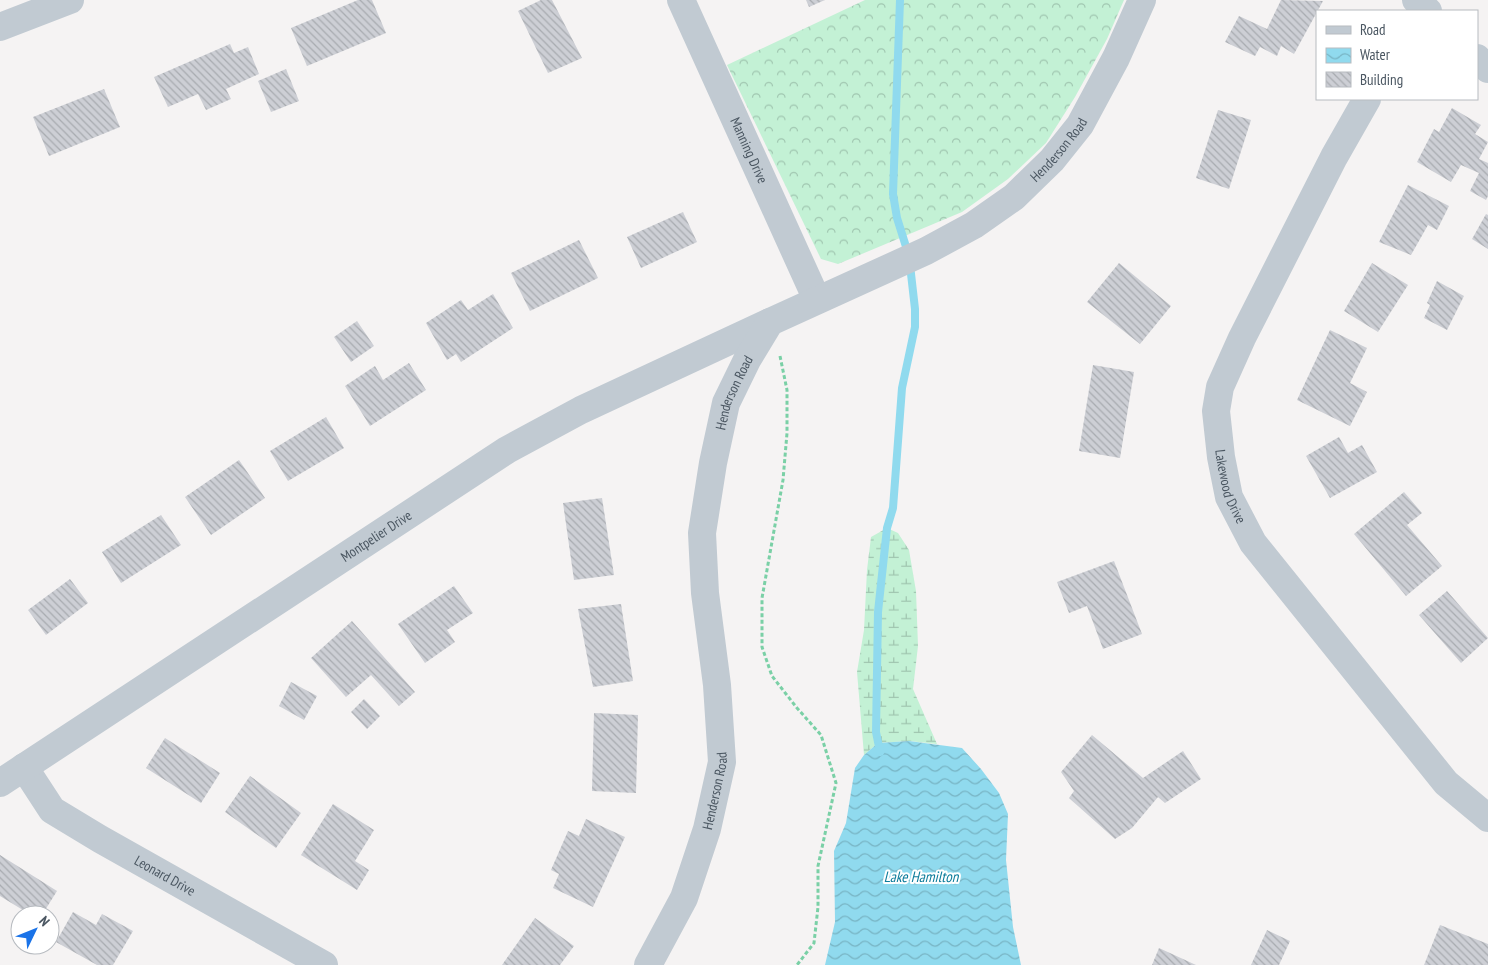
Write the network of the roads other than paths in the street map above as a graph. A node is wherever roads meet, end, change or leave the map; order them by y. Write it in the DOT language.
graph roads {
  1 [pos="70,0"];
  2 [pos="681,0"];
  3 [pos="1142,0"];
  4 [pos="0,27"];
  5 [pos="1478,59"];
  6 [pos="1488,69"];
  7 [pos="1366,100"];
  8 [pos="817,300"];
  9 [pos="770,322"];
  10 [pos="24,767"];
  11 [pos="0,783"];
  12 [pos="1488,818"];
  13 [pos="324,965"];
  14 [pos="648,965"];
  1 -- 4 [label="street"];
  2 -- 8 [label="street, Manning Drive"];
  3 -- 8 [label="street, Henderson Road"];
  5 -- 6 [label="street"];
  7 -- 12 [label="street, Lakewood Drive"];
  8 -- 9 [label="street, Henderson Road"];
  9 -- 10 [label="street, Montpelier Drive"];
  9 -- 14 [label="street, Henderson Road"];
  10 -- 11 [label="street, Montpelier Drive"];
  10 -- 13 [label="street, Leonard Drive"];
}
